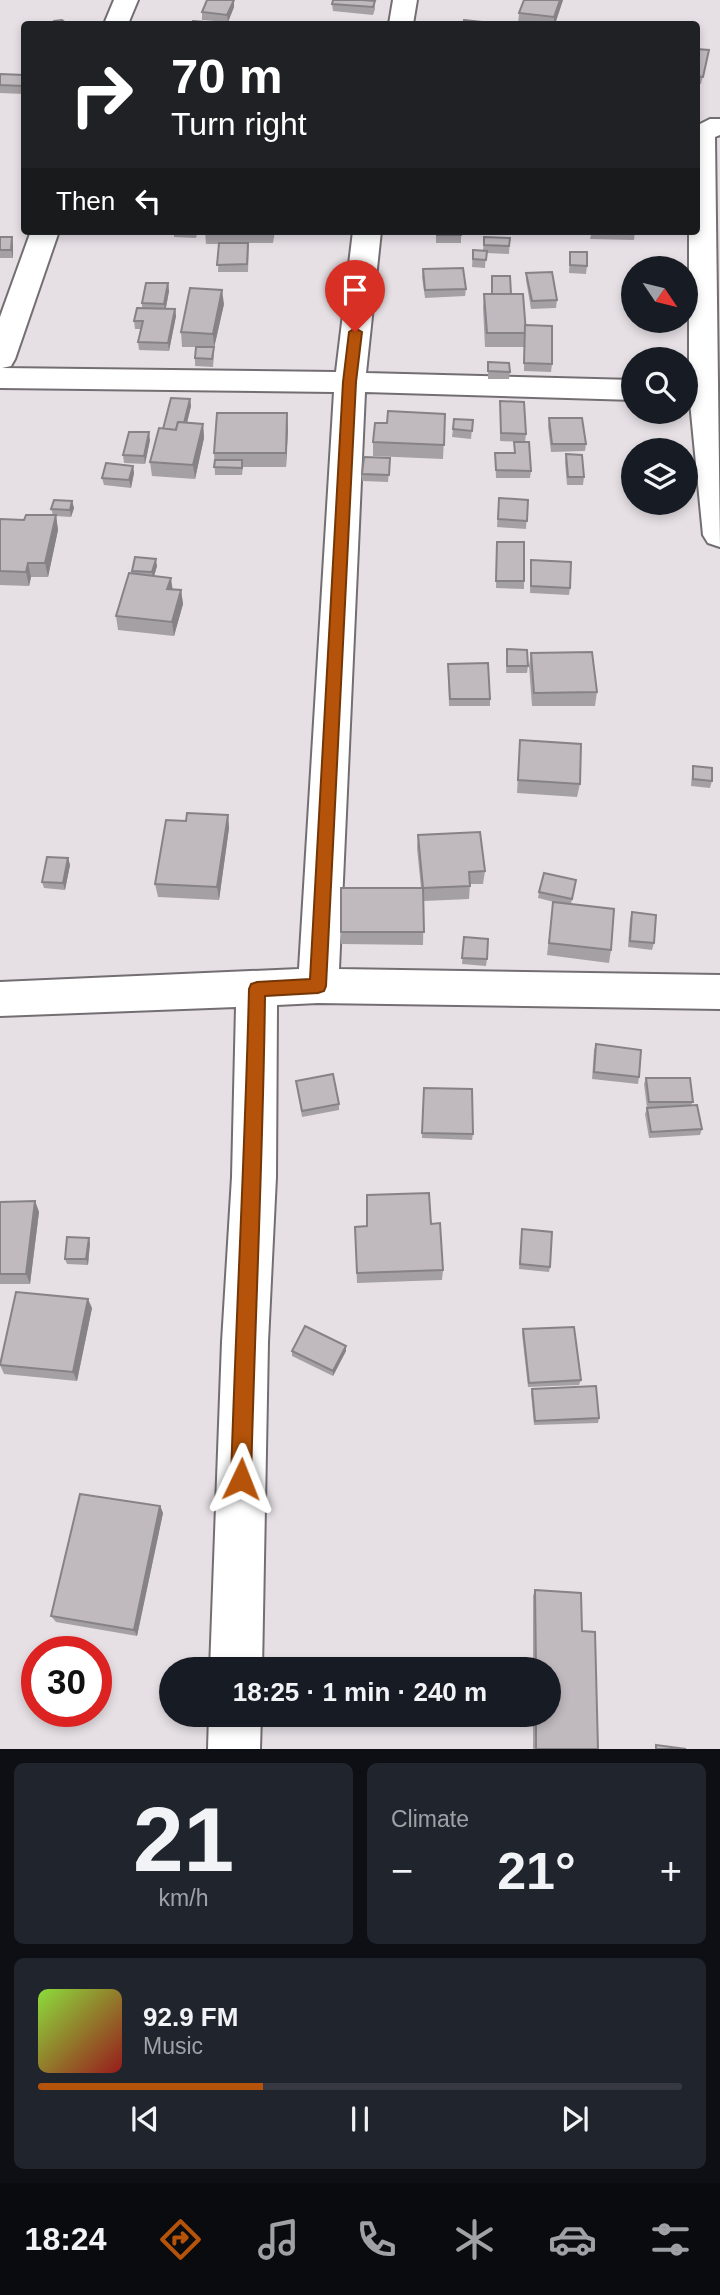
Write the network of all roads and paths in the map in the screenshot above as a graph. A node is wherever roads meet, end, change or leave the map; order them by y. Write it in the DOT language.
graph roads {
  1 [pos="126,0"];
  2 [pos="405,0"];
  3 [pos="117,21"];
  4 [pos="402,21"];
  5 [pos="709,124"];
  6 [pos="44,235"];
  7 [pos="367,235"];
  8 [pos="0,359"];
  9 [pos="0,378"];
  10 [pos="350,382"];
  11 [pos="621,390"];
  12 [pos="703,392"];
  13 [pos="720,535"];
  14 [pos="318,986"];
  15 [pos="257,989"];
  16 [pos="720,992"];
  17 [pos="0,999"];
  18 [pos="236,1657"];
  19 [pos="235,1727"];
  20 [pos="234,1749"];
  1 -- 3 [label="street"];
  2 -- 4 [label="street"];
  5 -- 12 [label="street"];
  6 -- 8 [label="street"];
  7 -- 10 [label="street"];
  9 -- 10 [label="street"];
  10 -- 11 [label="street"];
  10 -- 14 [label="street"];
  12 -- 13 [label="street"];
  14 -- 15 [label="street"];
  14 -- 16 [label="street"];
  15 -- 17 [label="street"];
  15 -- 18 [label="street"];
  19 -- 20 [label="street"];
}
